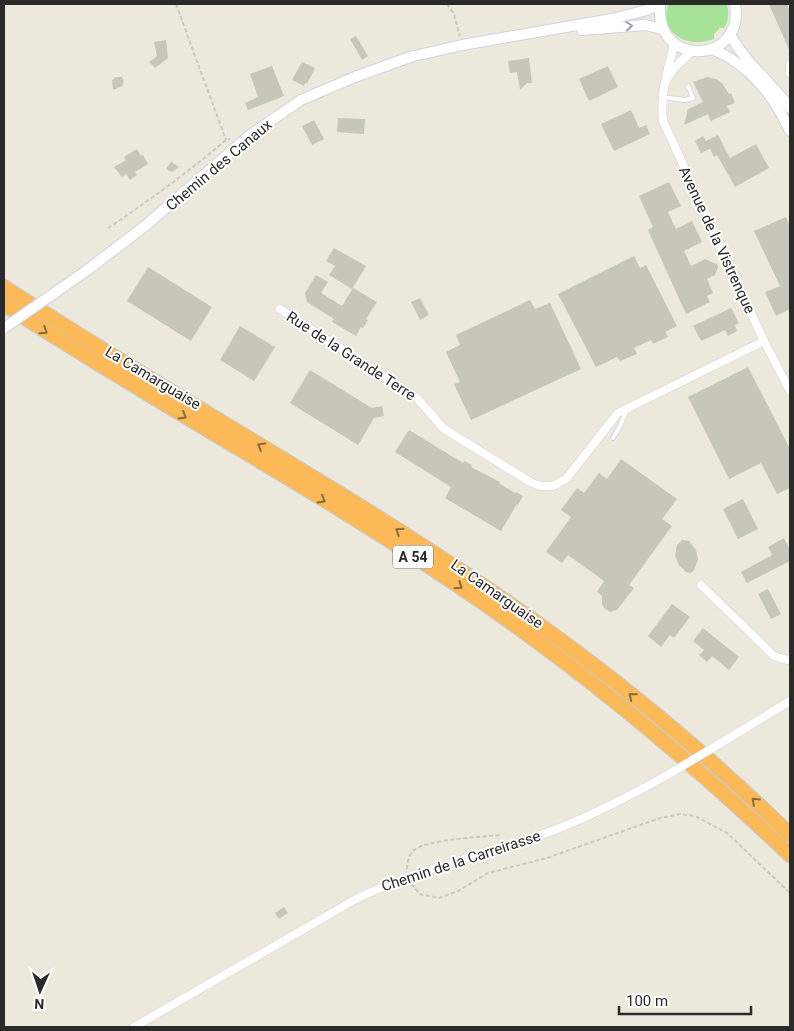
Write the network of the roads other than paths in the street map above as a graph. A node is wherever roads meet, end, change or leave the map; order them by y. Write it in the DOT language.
graph roads {
  1 [pos="660,4"];
  2 [pos="735,4"];
  3 [pos="662,29"];
  4 [pos="546,31"];
  5 [pos="730,34"];
  6 [pos="674,44"];
  7 [pos="712,49"];
  8 [pos="692,51"];
  9 [pos="790,65"];
  10 [pos="790,73"];
  11 [pos="664,85"];
  12 [pos="688,86"];
  13 [pos="662,97"];
  14 [pos="790,108"];
  15 [pos="790,131"];
  16 [pos="4,287"];
  17 [pos="4,304"];
  18 [pos="280,309"];
  19 [pos="4,328"];
  20 [pos="764,342"];
  21 [pos="789,386"];
  22 [pos="627,408"];
  23 [pos="613,438"];
  24 [pos="702,586"];
  25 [pos="790,659"];
  26 [pos="790,700"];
  27 [pos="790,835"];
  28 [pos="790,855"];
  29 [pos="134,1027"];
  1 -- 3 [label="main road"];
  1 -- 4 [label="main road, Chemin des Canaux"];
  2 -- 5 [label="main road"];
  4 -- 3 [label="main road, Chemin des Canaux, one-way"];
  3 -- 6 [label="main road"];
  4 -- 19 [label="main road, Chemin des Canaux, bridge"];
  5 -- 7 [label="main road"];
  5 -- 14 [label="main road"];
  6 -- 8 [label="main road"];
  6 -- 11 [label="street, Avenue de la Vistrenque"];
  7 -- 8 [label="main road"];
  7 -- 15 [label="main road"];
  8 -- 11 [label="street, Avenue de la Vistrenque"];
  9 -- 10 [label="street"];
  11 -- 13 [label="street, Avenue de la Vistrenque"];
  12 -- 13 [label="lane"];
  13 -- 20 [label="street, Avenue de la Vistrenque"];
  27 -- 16 [label="highway, La Camarguaise / A 54, one-way"];
  17 -- 28 [label="highway, La Camarguaise / A 54, one-way"];
  18 -- 22 [label="street, Rue de la Grande Terre"];
  20 -- 21 [label="street, Avenue de la Vistrenque"];
  20 -- 22 [label="street, Rue de la Grande Terre"];
  22 -- 23 [label="lane"];
  24 -- 25 [label="street"];
  26 -- 29 [label="street, Chemin de la Carreirasse, bridge"];
}
